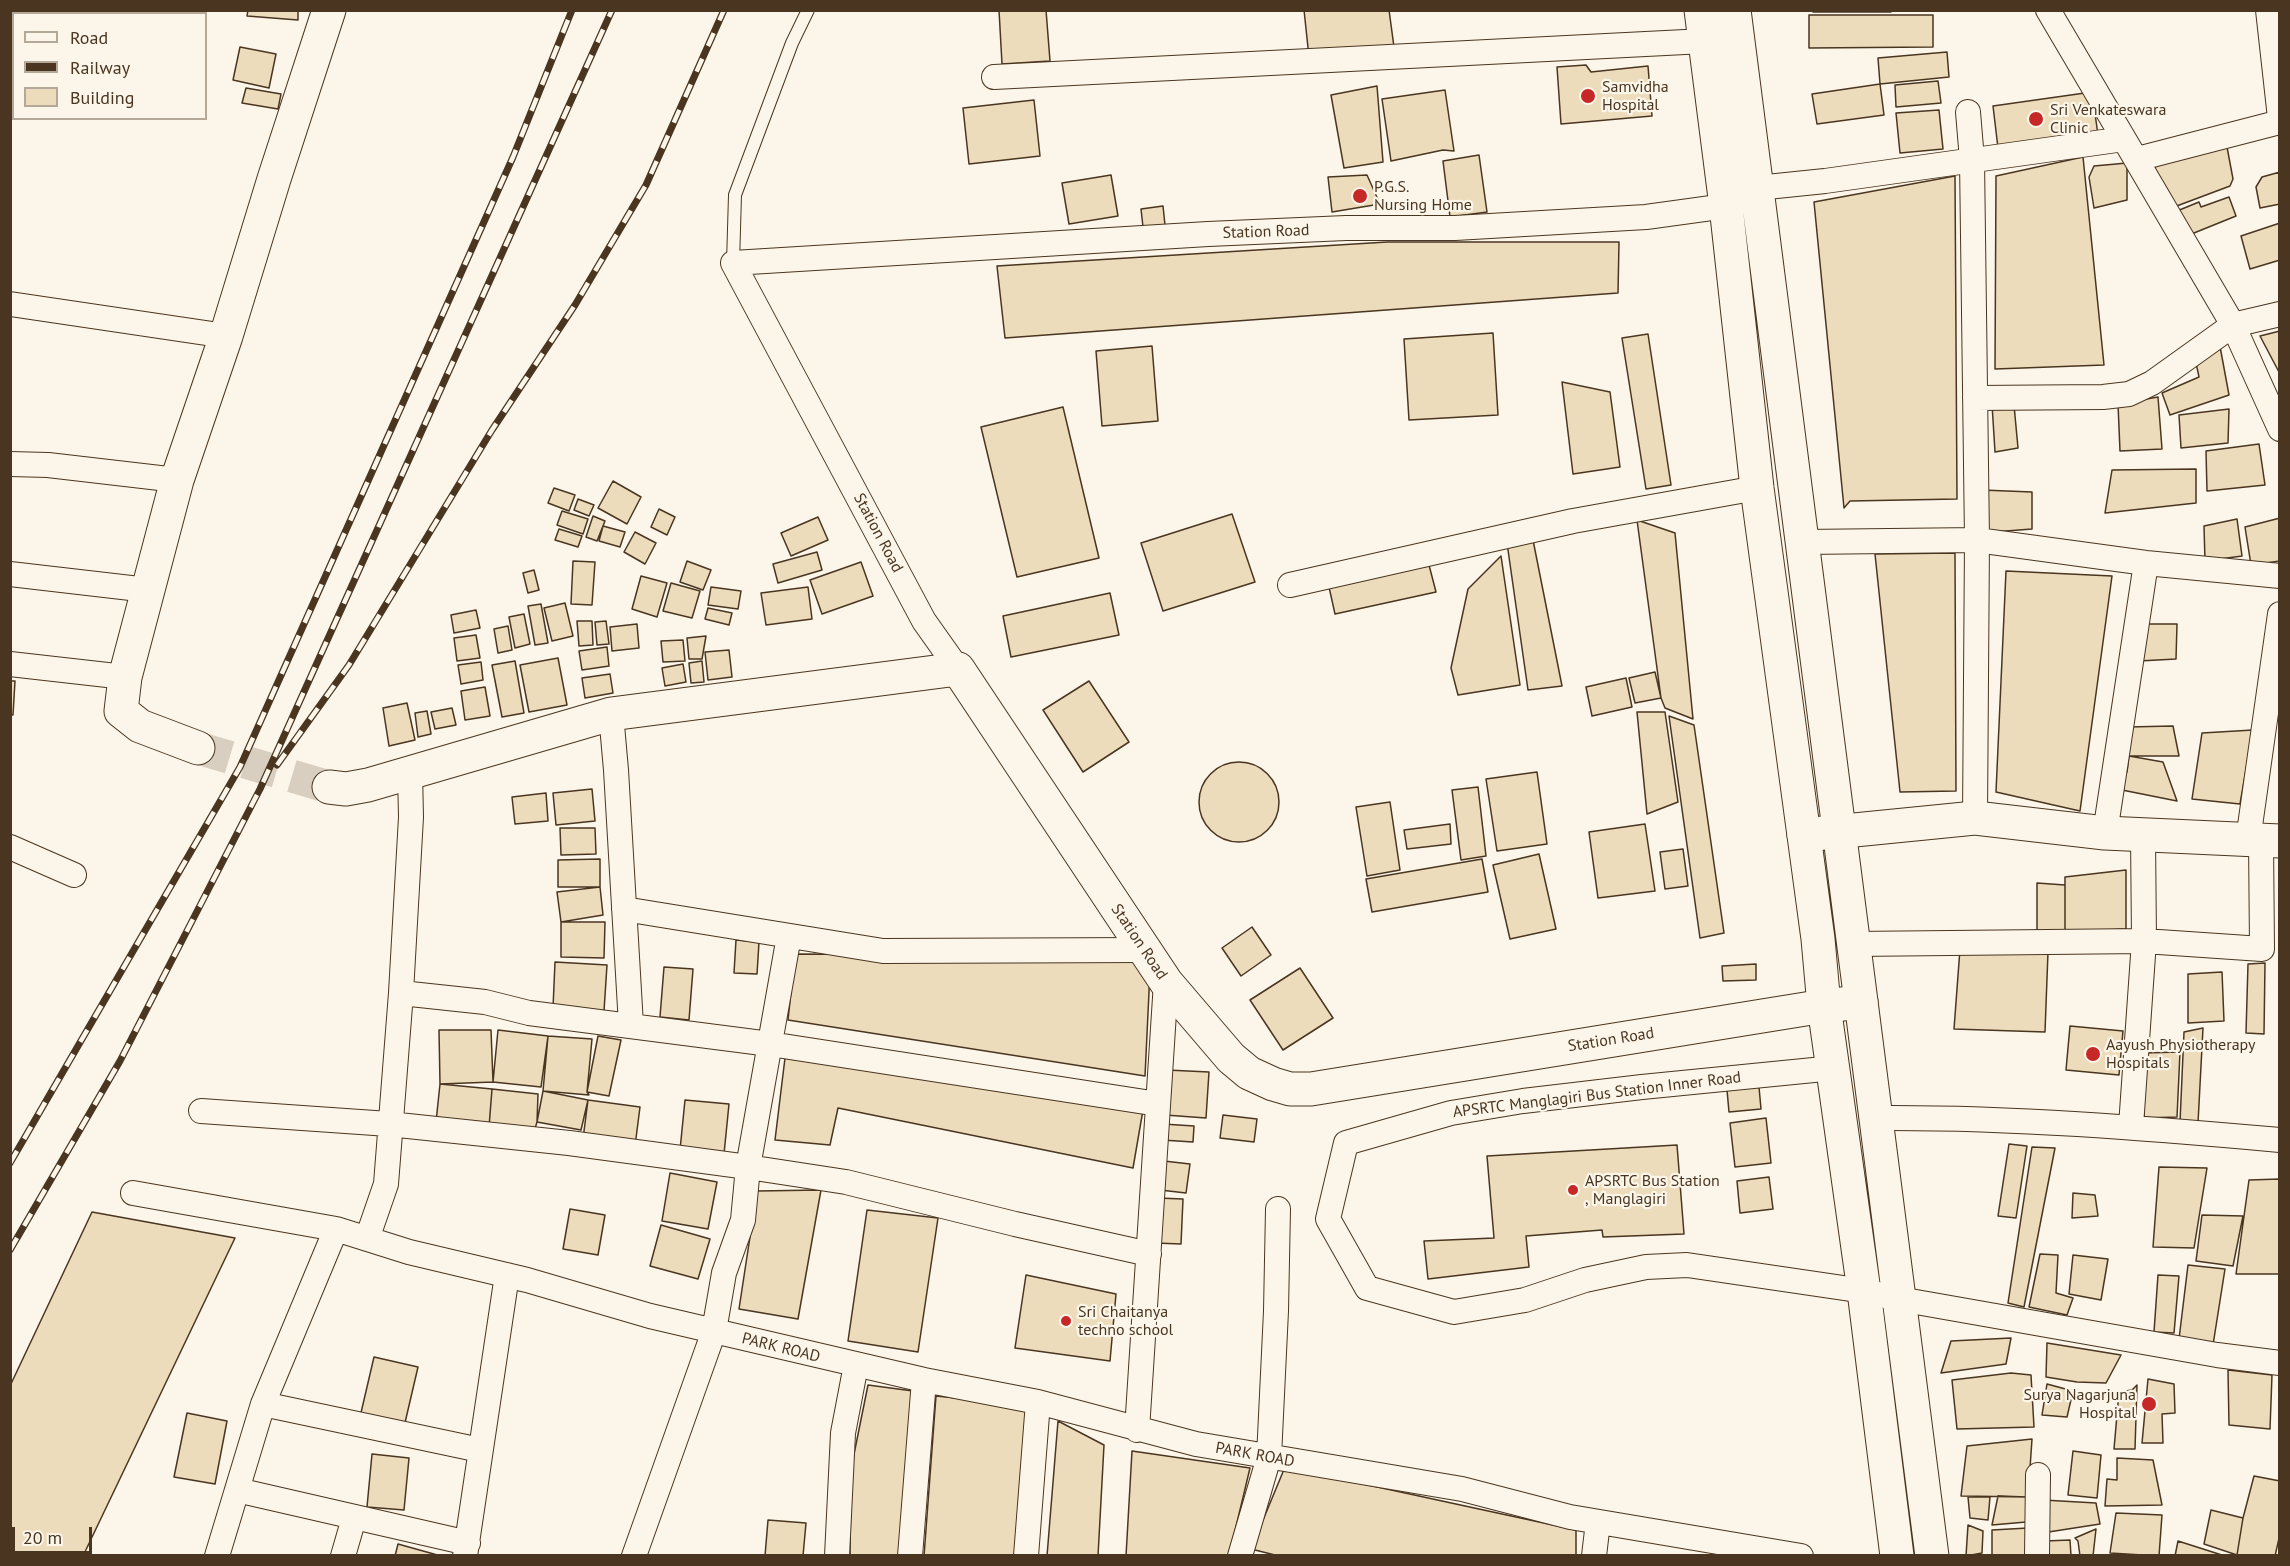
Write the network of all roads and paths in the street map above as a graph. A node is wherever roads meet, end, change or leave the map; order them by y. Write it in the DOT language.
graph roads {
  1 [pos="329,10"];
  2 [pos="808,10"];
  3 [pos="1734,10"];
  4 [pos="2048,10"];
  5 [pos="2268,10"];
  6 [pos="1703,26"];
  7 [pos="993,77"];
  8 [pos="1968,112"];
  9 [pos="2280,120"];
  10 [pos="2124,139"];
  11 [pos="2137,159"];
  12 [pos="1972,160"];
  13 [pos="1757,188"];
  14 [pos="1726,206"];
  15 [pos="734,262"];
  16 [pos="10,304"];
  17 [pos="2280,314"];
  18 [pos="2233,325"];
  19 [pos="226,336"];
  20 [pos="1975,398"];
  21 [pos="2280,429"];
  22 [pos="10,464"];
  23 [pos="177,480"];
  24 [pos="1757,488"];
  25 [pos="1977,540"];
  26 [pos="1803,542"];
  27 [pos="2146,563"];
  28 [pos="10,574"];
  29 [pos="2280,576"];
  30 [pos="1290,585"];
  31 [pos="148,590"];
  32 [pos="2280,614"];
  33 [pos="10,664"];
  34 [pos="958,669"];
  35 [pos="125,677"];
  36 [pos="611,714"];
  37 [pos="198,748"];
  38 [pos="410,772"];
  39 [pos="329,787"];
  40 [pos="1976,818"];
  41 [pos="1839,831"];
  42 [pos="2105,833"];
  43 [pos="1804,835"];
  44 [pos="2143,835"];
  45 [pos="2263,840"];
  46 [pos="10,847"];
  47 [pos="74,875"];
  48 [pos="624,909"];
  49 [pos="789,936"];
  50 [pos="2144,941"];
  51 [pos="1853,944"];
  52 [pos="1144,950"];
  53 [pos="1166,982"];
  54 [pos="401,993"];
  55 [pos="1861,1002"];
  56 [pos="1824,1006"];
  57 [pos="631,1025"];
  58 [pos="770,1044"];
  59 [pos="1834,1068"];
  60 [pos="1158,1104"];
  61 [pos="201,1111"];
  62 [pos="1875,1118"];
  63 [pos="389,1124"];
  64 [pos="2131,1126"];
  65 [pos="2280,1140"];
  66 [pos="748,1167"];
  67 [pos="132,1193"];
  68 [pos="1278,1209"];
  69 [pos="336,1229"];
  70 [pos="367,1239"];
  71 [pos="1149,1254"];
  72 [pos="507,1275"];
  73 [pos="1864,1291"];
  74 [pos="1899,1299"];
  75 [pos="714,1331"];
  76 [pos="2280,1362"];
  77 [pos="856,1365"];
  78 [pos="924,1380"];
  79 [pos="1038,1402"];
  80 [pos="263,1404"];
  81 [pos="1137,1430"];
  82 [pos="480,1450"];
  83 [pos="1269,1456"];
  84 [pos="2038,1475"];
  85 [pos="237,1490"];
  86 [pos="354,1518"];
  87 [pos="1598,1522"];
  88 [pos="466,1549"];
  89 [pos="1717,1549"];
  90 [pos="1241,1555"];
  91 [pos="217,1556"];
  92 [pos="343,1556"];
  93 [pos="634,1556"];
  94 [pos="837,1556"];
  95 [pos="910,1556"];
  96 [pos="1026,1556"];
  97 [pos="1594,1556"];
  98 [pos="1801,1556"];
  99 [pos="1897,1556"];
  100 [pos="1932,1556"];
  101 [pos="2037,1556"];
  1 -- 19 [label="main road"];
  2 -- 15 [label="lane, Station Road"];
  3 -- 13 [label="main road"];
  4 -- 10 [label="street"];
  5 -- 9 [label="street"];
  6 -- 7 [label="street"];
  6 -- 14 [label="main road"];
  8 -- 12 [label="street"];
  9 -- 11 [label="street"];
  10 -- 11 [label="street"];
  10 -- 12 [label="street"];
  11 -- 18 [label="street"];
  12 -- 13 [label="street"];
  12 -- 20 [label="street"];
  13 -- 26 [label="main road"];
  14 -- 15 [label="street, Station Road"];
  14 -- 24 [label="main road"];
  15 -- 34 [label="street, Station Road"];
  16 -- 19 [label="street"];
  17 -- 18 [label="street"];
  18 -- 20 [label="street"];
  18 -- 21 [label="street"];
  19 -- 23 [label="main road"];
  20 -- 25 [label="street"];
  22 -- 23 [label="street"];
  23 -- 31 [label="main road"];
  24 -- 30 [label="street"];
  24 -- 43 [label="main road"];
  25 -- 26 [label="street"];
  25 -- 27 [label="street"];
  25 -- 40 [label="street"];
  26 -- 41 [label="main road"];
  27 -- 29 [label="street"];
  27 -- 42 [label="street"];
  28 -- 31 [label="street"];
  31 -- 35 [label="main road"];
  32 -- 45 [label="street"];
  33 -- 35 [label="street"];
  34 -- 36 [label="main road"];
  34 -- 52 [label="main road, Station Road"];
  35 -- 37 [label="main road"];
  36 -- 38 [label="main road"];
  36 -- 48 [label="street"];
  38 -- 39 [label="main road"];
  38 -- 54 [label="street"];
  40 -- 41 [label="main road"];
  40 -- 42 [label="main road"];
  41 -- 43 [label="main road"];
  41 -- 51 [label="main road"];
  42 -- 44 [label="main road"];
  43 -- 56 [label="main road"];
  44 -- 45 [label="main road"];
  44 -- 50 [label="street"];
  45 -- 50 [label="street"];
  46 -- 47 [label="street"];
  48 -- 49 [label="street"];
  48 -- 57 [label="street"];
  49 -- 52 [label="street"];
  49 -- 58 [label="street"];
  50 -- 51 [label="street"];
  50 -- 64 [label="street"];
  51 -- 55 [label="main road"];
  52 -- 53 [label="main road, Station Road"];
  53 -- 56 [label="main road, Station Road"];
  53 -- 60 [label="street"];
  54 -- 57 [label="street"];
  54 -- 63 [label="street"];
  55 -- 56 [label="main road, Station Road"];
  55 -- 62 [label="main road"];
  56 -- 59 [label="main road"];
  57 -- 58 [label="street"];
  58 -- 60 [label="street"];
  58 -- 66 [label="street"];
  59 -- 73 [label="main road"];
  59 -- 73 [label="street, APSRTC Manglagiri Bus Station Inner Road"];
  60 -- 71 [label="street"];
  61 -- 63 [label="street"];
  62 -- 64 [label="street"];
  62 -- 74 [label="main road"];
  63 -- 66 [label="street"];
  63 -- 70 [label="street"];
  64 -- 65 [label="street"];
  66 -- 71 [label="street"];
  66 -- 75 [label="street"];
  67 -- 69 [label="street, PARK ROAD"];
  68 -- 83 [label="street"];
  69 -- 70 [label="street, PARK ROAD"];
  69 -- 80 [label="street"];
  70 -- 72 [label="street, PARK ROAD"];
  71 -- 81 [label="street"];
  72 -- 75 [label="street, PARK ROAD"];
  72 -- 82 [label="street"];
  73 -- 74 [label="street"];
  73 -- 99 [label="main road"];
  74 -- 76 [label="street"];
  74 -- 100 [label="main road"];
  75 -- 77 [label="street, PARK ROAD"];
  75 -- 93 [label="street"];
  77 -- 78 [label="street, PARK ROAD"];
  77 -- 94 [label="street"];
  78 -- 79 [label="street, PARK ROAD"];
  78 -- 95 [label="street"];
  79 -- 81 [label="street, PARK ROAD"];
  79 -- 96 [label="street"];
  80 -- 82 [label="street"];
  80 -- 85 [label="street"];
  81 -- 83 [label="street, PARK ROAD"];
  82 -- 88 [label="street"];
  83 -- 87 [label="street, PARK ROAD"];
  83 -- 90 [label="street"];
  84 -- 101 [label="street"];
  85 -- 86 [label="street"];
  85 -- 91 [label="street"];
  86 -- 88 [label="street"];
  86 -- 92 [label="street"];
  87 -- 89 [label="street, PARK ROAD"];
  87 -- 97 [label="street"];
  89 -- 98 [label="street, PARK ROAD"];
}
